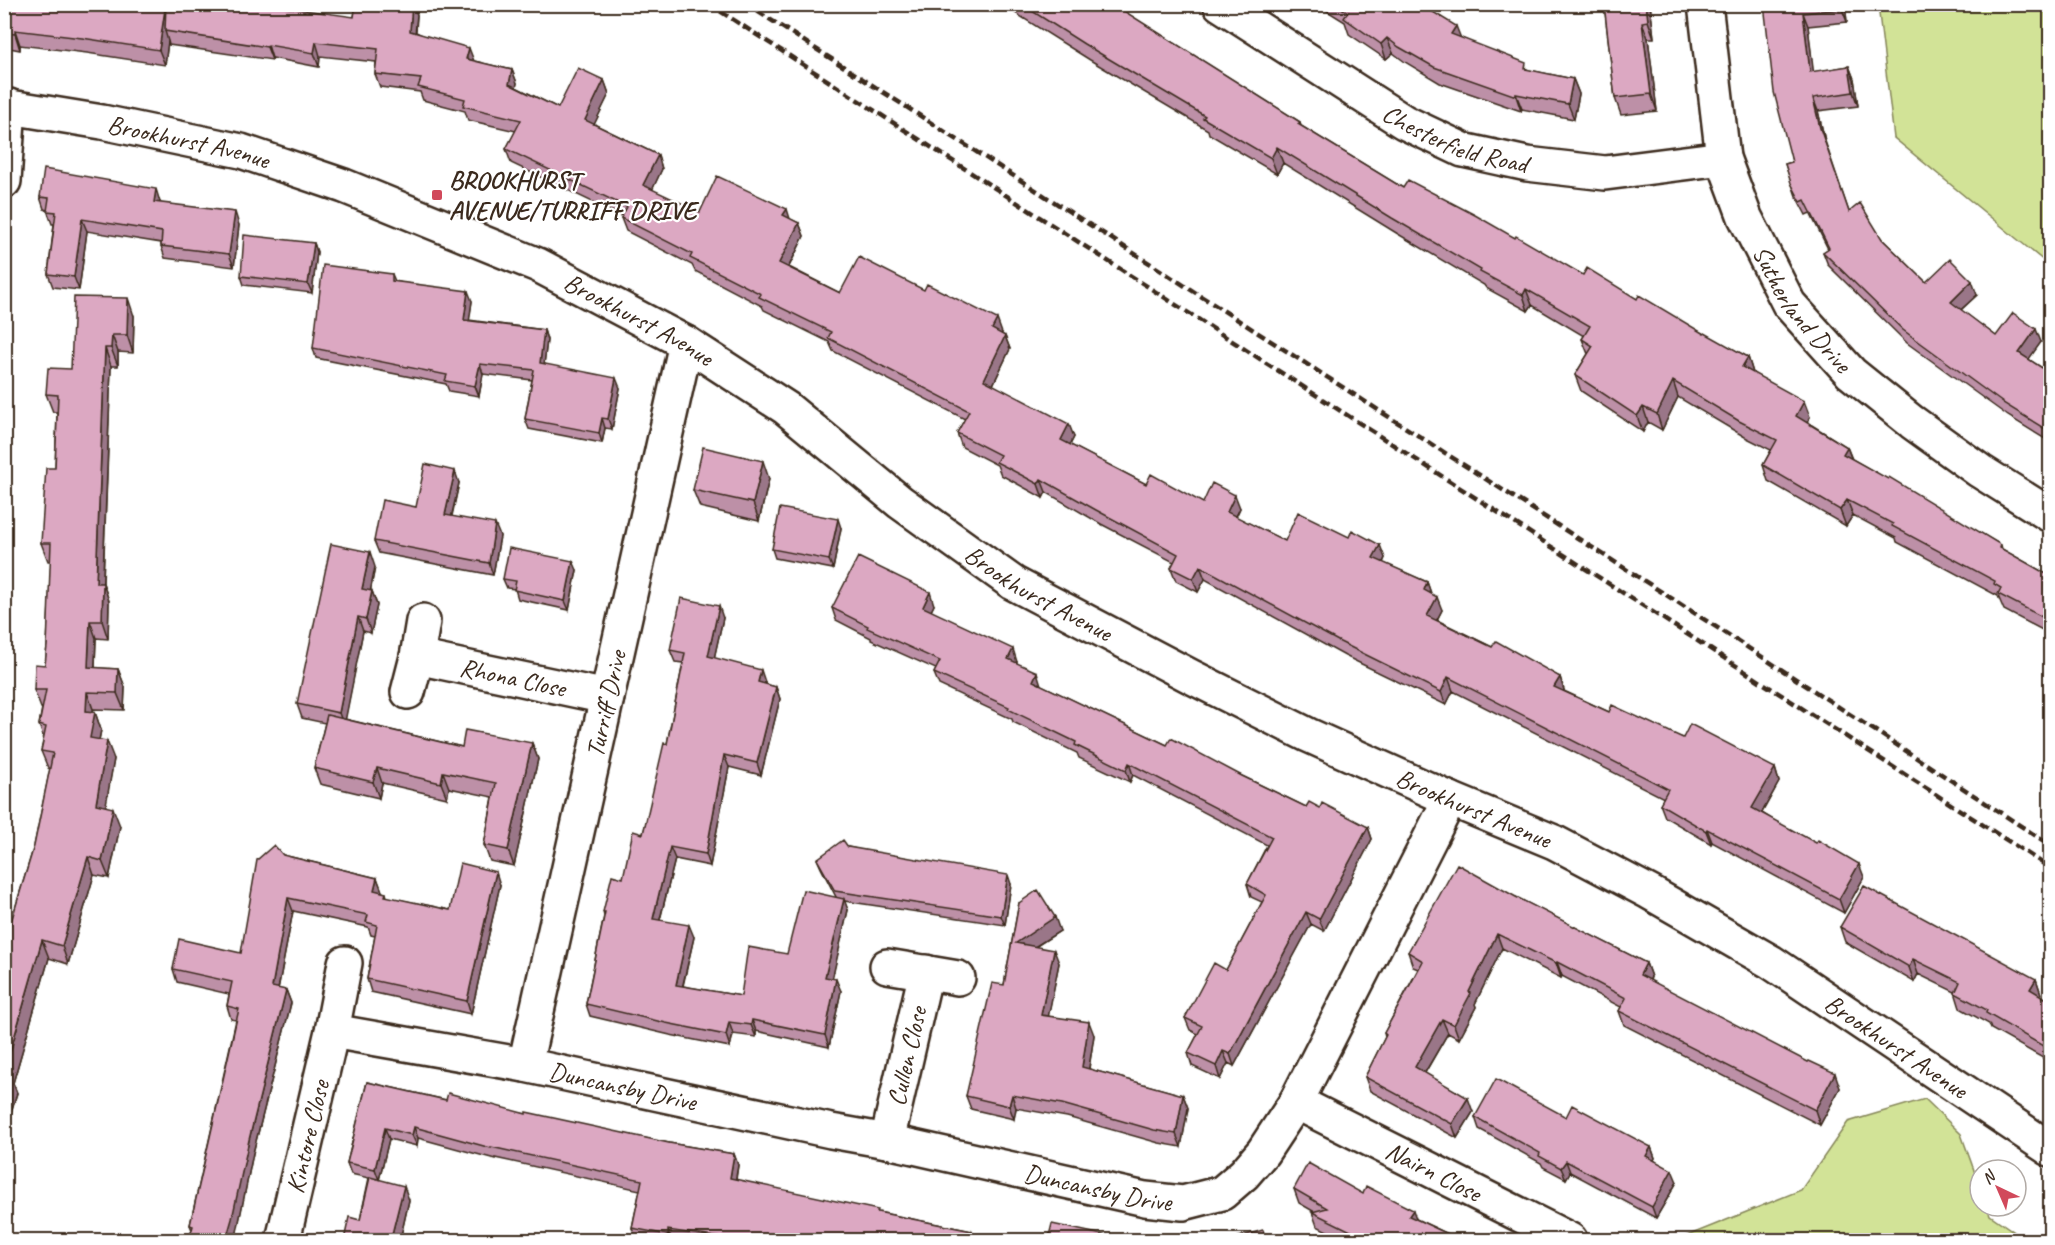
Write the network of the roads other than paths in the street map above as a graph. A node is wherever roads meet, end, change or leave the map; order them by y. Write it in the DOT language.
graph roads {
  1 [pos="1220,4"];
  2 [pos="1704,4"];
  3 [pos="7,106"];
  4 [pos="1723,158"];
  5 [pos="4,182"];
  6 [pos="686,343"];
  7 [pos="2050,515"];
  8 [pos="423,621"];
  9 [pos="417,657"];
  10 [pos="408,692"];
  11 [pos="607,697"];
  12 [pos="1450,800"];
  13 [pos="345,963"];
  14 [pos="886,966"];
  15 [pos="926,972"];
  16 [pos="958,978"];
  17 [pos="332,1031"];
  18 [pos="525,1065"];
  19 [pos="1296,1102"];
  20 [pos="887,1141"];
  21 [pos="2050,1149"];
  22 [pos="284,1240"];
  23 [pos="1570,1240"];
  1 -- 4 [label="street, Chesterfield Road"];
  2 -- 4 [label="street, Sutherland Drive"];
  3 -- 5 [label="street"];
  3 -- 6 [label="street, Brookhurst Avenue"];
  4 -- 7 [label="street, Sutherland Drive"];
  6 -- 11 [label="street, Turriff Drive"];
  6 -- 12 [label="street, Brookhurst Avenue"];
  8 -- 9 [label="street"];
  9 -- 10 [label="street"];
  9 -- 11 [label="street, Rhona Close"];
  11 -- 18 [label="street, Turriff Drive"];
  12 -- 19 [label="street, Duncansby Drive"];
  12 -- 21 [label="street, Brookhurst Avenue"];
  13 -- 17 [label="street, Kintore Close"];
  14 -- 15 [label="street, Cullen Close"];
  15 -- 16 [label="street, Cullen Close"];
  15 -- 20 [label="street, Cullen Close"];
  17 -- 18 [label="street"];
  17 -- 22 [label="street, Kintore Close"];
  18 -- 20 [label="street, Duncansby Drive"];
  19 -- 20 [label="street, Duncansby Drive"];
  19 -- 23 [label="street, Nairn Close"];
}
